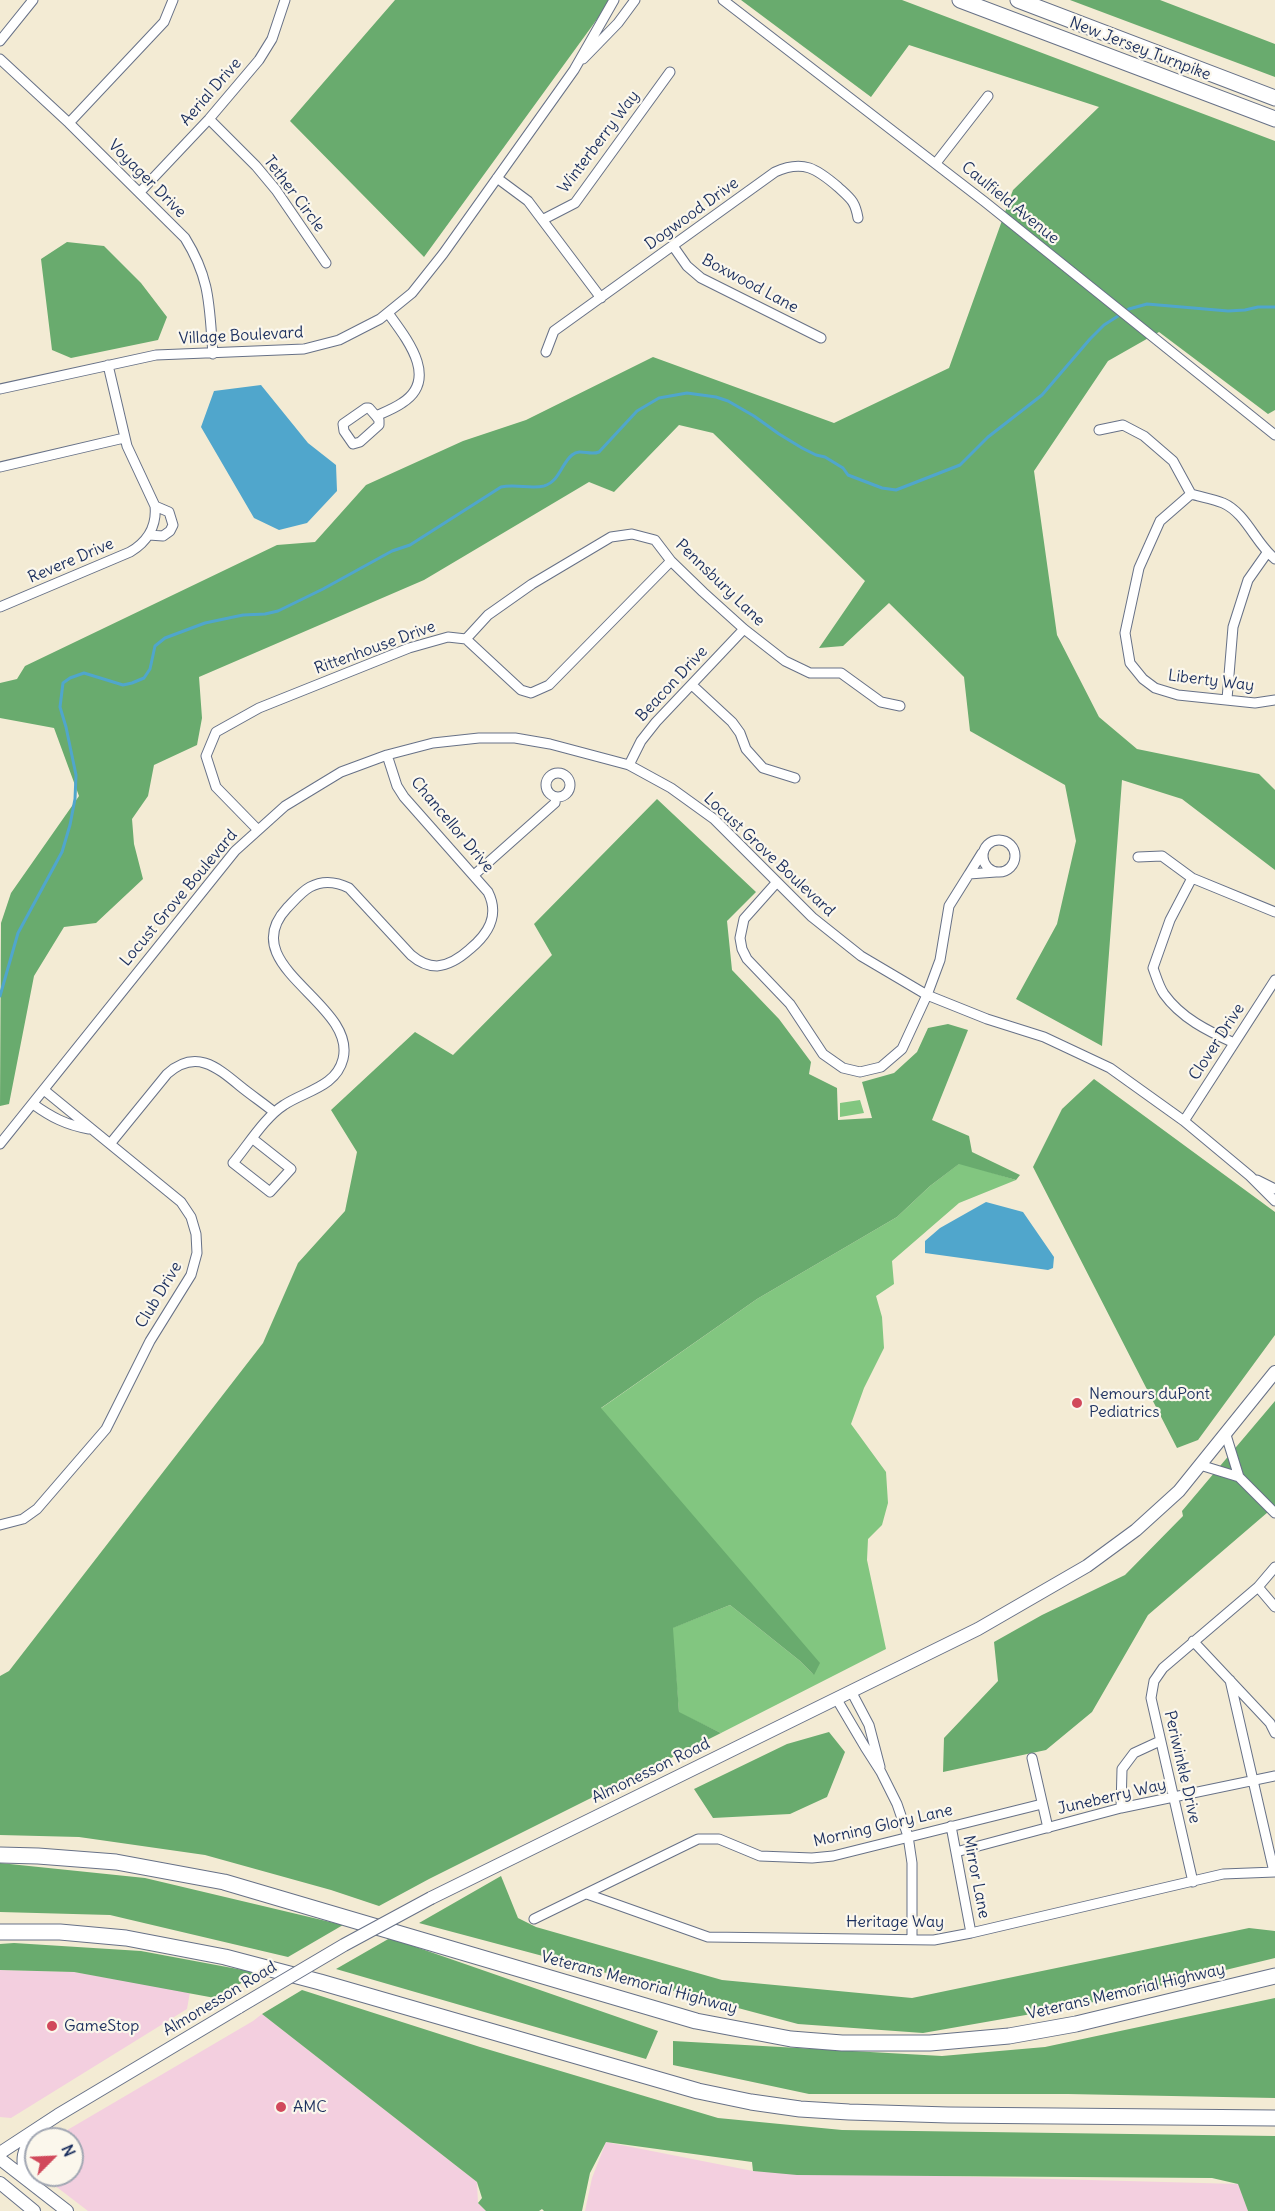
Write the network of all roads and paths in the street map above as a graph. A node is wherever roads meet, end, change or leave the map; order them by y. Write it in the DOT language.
graph roads {
  1 [pos="33,0"];
  2 [pos="173,0"];
  3 [pos="285,0"];
  4 [pos="614,0"];
  5 [pos="635,0"];
  6 [pos="723,0"];
  7 [pos="960,0"];
  8 [pos="1018,0"];
  9 [pos="0,41"];
  10 [pos="0,59"];
  11 [pos="574,70"];
  12 [pos="670,72"];
  13 [pos="988,96"];
  14 [pos="1275,98"];
  15 [pos="209,119"];
  16 [pos="1275,119"];
  17 [pos="69,123"];
  18 [pos="936,163"];
  19 [pos="497,178"];
  20 [pos="140,192"];
  21 [pos="858,218"];
  22 [pos="544,219"];
  23 [pos="673,246"];
  24 [pos="326,263"];
  25 [pos="601,298"];
  26 [pos="388,313"];
  27 [pos="820,338"];
  28 [pos="546,352"];
  29 [pos="213,354"];
  30 [pos="108,364"];
  31 [pos="0,390"];
  32 [pos="376,416"];
  33 [pos="1099,430"];
  34 [pos="1275,435"];
  35 [pos="124,438"];
  36 [pos="0,467"];
  37 [pos="1191,494"];
  38 [pos="155,506"];
  39 [pos="149,535"];
  40 [pos="1271,556"];
  41 [pos="671,561"];
  42 [pos="0,607"];
  43 [pos="744,629"];
  44 [pos="466,639"];
  45 [pos="692,685"];
  46 [pos="1227,699"];
  47 [pos="1275,700"];
  48 [pos="900,706"];
  49 [pos="387,755"];
  50 [pos="629,765"];
  51 [pos="795,778"];
  52 [pos="556,797"];
  53 [pos="258,830"];
  54 [pos="984,851"];
  55 [pos="1138,857"];
  56 [pos="996,872"];
  57 [pos="969,874"];
  58 [pos="474,875"];
  59 [pos="1192,878"];
  60 [pos="777,882"];
  61 [pos="1275,912"];
  62 [pos="1275,980"];
  63 [pos="927,994"];
  64 [pos="1234,1043"];
  65 [pos="44,1090"];
  66 [pos="33,1104"];
  67 [pos="273,1112"];
  68 [pos="1184,1121"];
  69 [pos="89,1129"];
  70 [pos="253,1139"];
  71 [pos="0,1144"];
  72 [pos="110,1144"];
  73 [pos="1250,1176"];
  74 [pos="1275,1189"];
  75 [pos="1275,1200"];
  76 [pos="1275,1372"];
  77 [pos="1226,1435"];
  78 [pos="1200,1465"];
  79 [pos="1239,1477"];
  80 [pos="1275,1513"];
  81 [pos="0,1525"];
  82 [pos="1275,1567"];
  83 [pos="1258,1587"];
  84 [pos="1275,1606"];
  85 [pos="1193,1641"];
  86 [pos="1230,1680"];
  87 [pos="851,1691"];
  88 [pos="836,1698"];
  89 [pos="1275,1733"];
  90 [pos="1160,1742"];
  91 [pos="1032,1758"];
  92 [pos="882,1772"];
  93 [pos="1275,1776"];
  94 [pos="1252,1781"];
  95 [pos="1175,1798"];
  96 [pos="1042,1804"];
  97 [pos="1121,1808"];
  98 [pos="951,1826"];
  99 [pos="1048,1828"];
  100 [pos="908,1836"];
  101 [pos="956,1852"];
  102 [pos="0,1856"];
  103 [pos="1275,1872"];
  104 [pos="1193,1882"];
  105 [pos="587,1894"];
  106 [pos="534,1919"];
  107 [pos="0,1932"];
  108 [pos="971,1934"];
  109 [pos="912,1938"];
  110 [pos="1275,1976"];
  111 [pos="1275,2118"];
  112 [pos="40,2127"];
  113 [pos="24,2137"];
  114 [pos="24,2151"];
  115 [pos="0,2153"];
  116 [pos="0,2159"];
  117 [pos="24,2172"];
  118 [pos="24,2177"];
  119 [pos="0,2183"];
  120 [pos="36,2187"];
  121 [pos="34,2211"];
  122 [pos="67,2211"];
  1 -- 9 [label="street"];
  2 -- 17 [label="street"];
  3 -- 15 [label="street, Aerial Drive"];
  4 -- 11 [label="street, Village Boulevard"];
  5 -- 11 [label="street, Village Boulevard"];
  6 -- 18 [label="street, Caulfield Avenue"];
  7 -- 16 [label="highway, New Jersey Turnpike"];
  8 -- 14 [label="highway, New Jersey Turnpike"];
  10 -- 17 [label="street, Voyager Drive"];
  11 -- 19 [label="street, Village Boulevard"];
  12 -- 22 [label="street, Winterberry Way"];
  13 -- 18 [label="street"];
  15 -- 20 [label="street, Aerial Drive"];
  15 -- 24 [label="street, Tether Circle"];
  17 -- 20 [label="street, Voyager Drive"];
  18 -- 34 [label="street, Caulfield Avenue"];
  19 -- 22 [label="street"];
  19 -- 26 [label="street, Village Boulevard"];
  20 -- 29 [label="street, Voyager Drive"];
  21 -- 23 [label="street, Dogwood Drive"];
  22 -- 25 [label="street"];
  23 -- 25 [label="street, Dogwood Drive"];
  23 -- 27 [label="street, Boxwood Lane"];
  25 -- 28 [label="street, Dogwood Drive"];
  26 -- 29 [label="street, Village Boulevard"];
  26 -- 32 [label="street"];
  29 -- 30 [label="street, Village Boulevard"];
  30 -- 31 [label="street, Village Boulevard"];
  30 -- 35 [label="street, Revere Drive"];
  33 -- 37 [label="street"];
  35 -- 36 [label="street"];
  35 -- 38 [label="street, Revere Drive"];
  37 -- 40 [label="street"];
  37 -- 46 [label="street, Liberty Way"];
  38 -- 39 [label="street"];
  38 -- 39 [label="street, Revere Drive"];
  39 -- 42 [label="street, Revere Drive"];
  40 -- 46 [label="street"];
  41 -- 43 [label="street, Pennsbury Lane"];
  41 -- 44 [label="street, Pennsbury Lane"];
  41 -- 44 [label="street"];
  43 -- 45 [label="street, Beacon Drive"];
  43 -- 48 [label="street, Pennsbury Lane"];
  44 -- 53 [label="street, Rittenhouse Drive"];
  45 -- 50 [label="street, Beacon Drive"];
  45 -- 51 [label="street"];
  46 -- 47 [label="street, Liberty Way"];
  49 -- 50 [label="street, Locust Grove Boulevard"];
  49 -- 53 [label="street, Locust Grove Boulevard"];
  49 -- 58 [label="street, Chancellor Drive"];
  50 -- 60 [label="street, Locust Grove Boulevard"];
  52 -- 58 [label="street"];
  53 -- 65 [label="street, Locust Grove Boulevard"];
  54 -- 56 [label="street"];
  54 -- 56 [label="street"];
  54 -- 57 [label="street"];
  55 -- 59 [label="street"];
  56 -- 57 [label="street"];
  57 -- 63 [label="street"];
  58 -- 67 [label="street, Chancellor Drive"];
  59 -- 61 [label="street"];
  59 -- 64 [label="street"];
  60 -- 63 [label="street, Locust Grove Boulevard"];
  60 -- 63 [label="street"];
  62 -- 64 [label="street, Clover Drive"];
  63 -- 68 [label="street, Locust Grove Boulevard"];
  64 -- 68 [label="street, Clover Drive"];
  65 -- 66 [label="street, Locust Grove Boulevard"];
  65 -- 69 [label="street, Club Drive"];
  66 -- 69 [label="street"];
  66 -- 71 [label="street, Locust Grove Boulevard"];
  67 -- 70 [label="street, Chancellor Drive"];
  67 -- 72 [label="street"];
  68 -- 73 [label="street, Locust Grove Boulevard"];
  69 -- 72 [label="street, Club Drive"];
  70 -- 70 [label="street, Chancellor Drive"];
  72 -- 81 [label="street, Club Drive"];
  73 -- 74 [label="street"];
  73 -- 75 [label="street"];
  76 -- 77 [label="main road, Almonesson Road"];
  77 -- 78 [label="main road, Almonesson Road"];
  77 -- 79 [label="street"];
  78 -- 79 [label="street"];
  78 -- 87 [label="main road, Almonesson Road"];
  79 -- 80 [label="street"];
  82 -- 83 [label="street, Periwinkle Drive"];
  83 -- 84 [label="street"];
  83 -- 85 [label="street, Periwinkle Drive"];
  85 -- 86 [label="street"];
  85 -- 90 [label="street, Periwinkle Drive"];
  86 -- 89 [label="street"];
  86 -- 94 [label="street"];
  87 -- 88 [label="main road, Almonesson Road"];
  87 -- 92 [label="street"];
  88 -- 92 [label="street"];
  88 -- 112 [label="main road, Almonesson Road, bridge"];
  90 -- 95 [label="street, Periwinkle Drive"];
  90 -- 97 [label="street"];
  91 -- 96 [label="street"];
  92 -- 100 [label="street"];
  93 -- 94 [label="street, Juneberry Way"];
  94 -- 95 [label="street, Juneberry Way"];
  94 -- 103 [label="street"];
  95 -- 97 [label="street, Juneberry Way"];
  95 -- 104 [label="street, Periwinkle Drive"];
  96 -- 98 [label="street, Morning Glory Lane"];
  96 -- 99 [label="street"];
  97 -- 99 [label="street, Juneberry Way"];
  98 -- 100 [label="street, Morning Glory Lane"];
  98 -- 101 [label="street, Mirror Lane"];
  99 -- 101 [label="street, Juneberry Way"];
  100 -- 105 [label="street, Morning Glory Lane"];
  100 -- 109 [label="street"];
  101 -- 108 [label="street, Mirror Lane"];
  102 -- 110 [label="highway, Veterans Memorial Highway"];
  103 -- 104 [label="street, Heritage Way"];
  104 -- 108 [label="street, Heritage Way"];
  105 -- 106 [label="street, Morning Glory Lane"];
  105 -- 109 [label="street, Heritage Way"];
  107 -- 111 [label="highway"];
  108 -- 109 [label="street, Heritage Way"];
  113 -- 115 [label="main road, Almonesson Road"];
  114 -- 117 [label="main road"];
  116 -- 118 [label="main road"];
  119 -- 121 [label="main road"];
  120 -- 122 [label="main road"];
}
